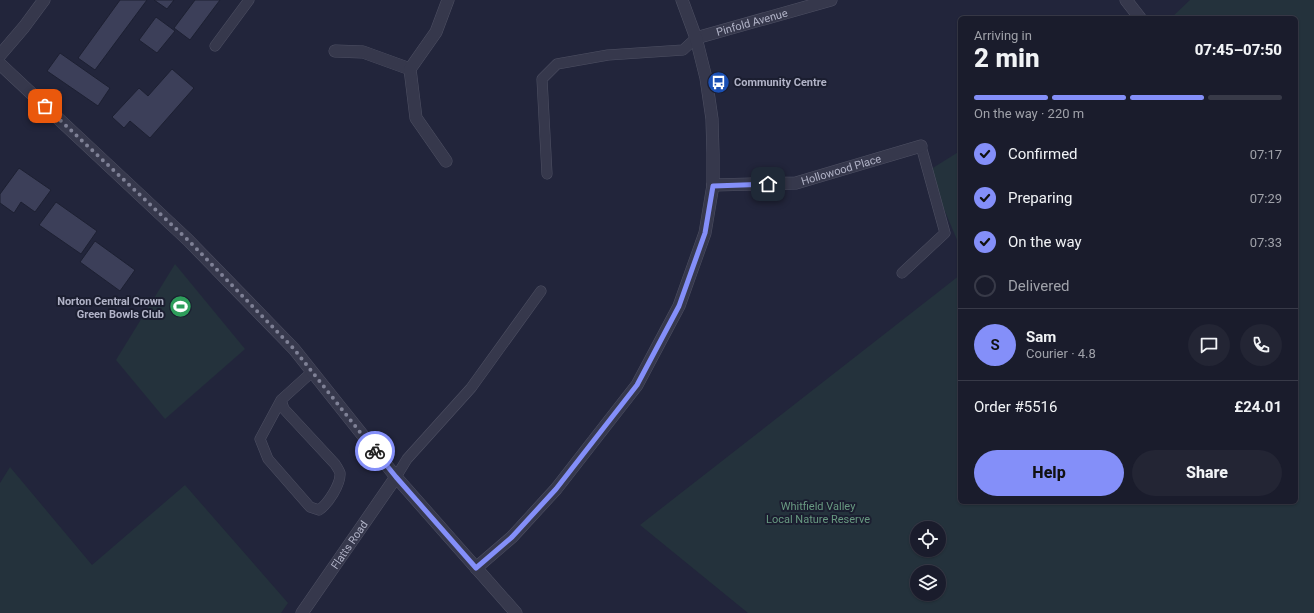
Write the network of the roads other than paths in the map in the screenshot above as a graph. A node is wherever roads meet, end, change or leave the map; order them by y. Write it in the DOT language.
graph roads {
  1 [pos="44,0"];
  2 [pos="249,0"];
  3 [pos="448,0"];
  4 [pos="682,0"];
  5 [pos="831,0"];
  6 [pos="1126,0"];
  7 [pos="1138,16"];
  8 [pos="696,38"];
  9 [pos="216,46"];
  10 [pos="335,51"];
  11 [pos="0,55"];
  12 [pos="0,64"];
  13 [pos="410,69"];
  14 [pos="921,146"];
  15 [pos="446,160"];
  16 [pos="546,174"];
  17 [pos="713,186"];
  18 [pos="902,273"];
  19 [pos="541,291"];
  20 [pos="312,372"];
  21 [pos="281,400"];
  22 [pos="396,477"];
  23 [pos="476,568"];
  24 [pos="302,613"];
  25 [pos="516,613"];
  1 -- 11 [label="street"];
  2 -- 9 [label="lane"];
  3 -- 13 [label="street"];
  4 -- 8 [label="street"];
  5 -- 8 [label="street, Pinfold Avenue"];
  6 -- 7 [label="street"];
  8 -- 16 [label="lane"];
  8 -- 17 [label="street"];
  10 -- 13 [label="street"];
  12 -- 20 [label="street"];
  13 -- 15 [label="street"];
  14 -- 17 [label="street, Hollowood Place"];
  14 -- 18 [label="lane"];
  17 -- 23 [label="street"];
  19 -- 22 [label="lane"];
  20 -- 21 [label="lane"];
  20 -- 22 [label="street"];
  21 -- 21 [label="lane"];
  22 -- 23 [label="street"];
  22 -- 24 [label="street, Flatts Road"];
  23 -- 25 [label="street"];
}
